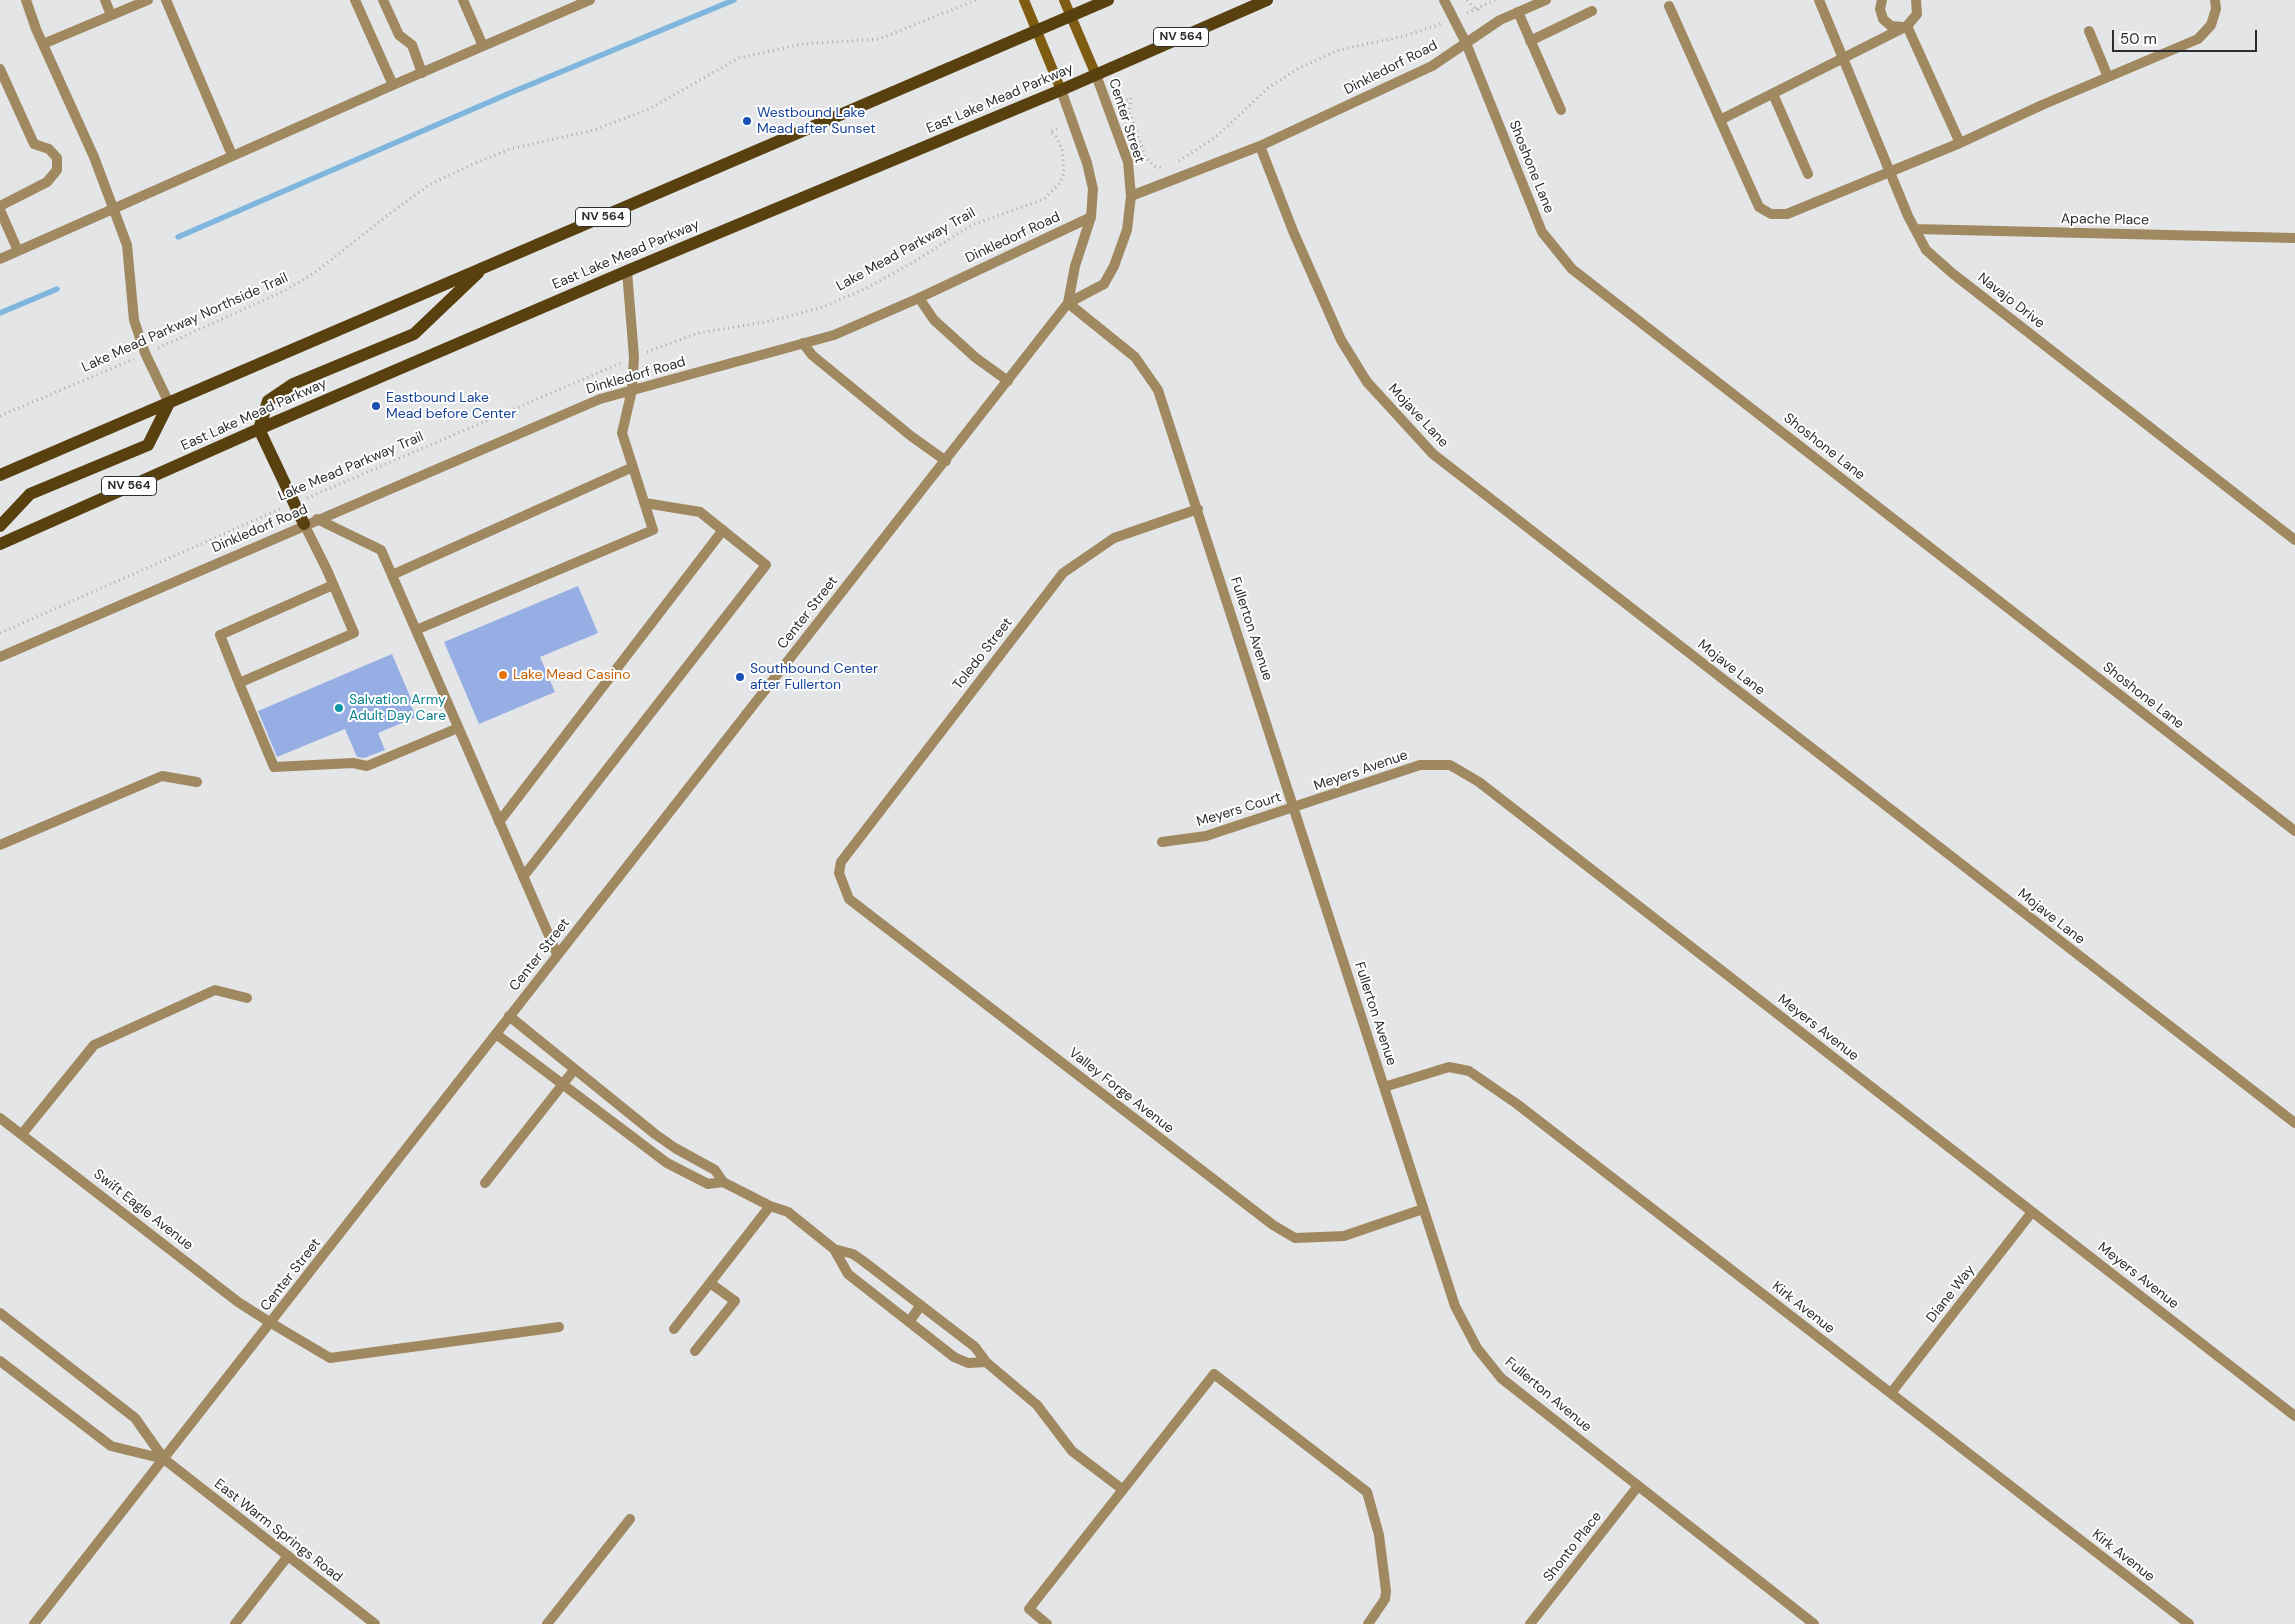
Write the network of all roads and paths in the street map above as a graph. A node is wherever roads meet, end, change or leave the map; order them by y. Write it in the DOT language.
graph roads {
  1 [pos="26,0"];
  2 [pos="105,0"];
  3 [pos="148,0"];
  4 [pos="166,0"];
  5 [pos="355,0"];
  6 [pos="383,0"];
  7 [pos="463,0"];
  8 [pos="590,0"];
  9 [pos="976,0"];
  10 [pos="1024,0"];
  11 [pos="1064,0"];
  12 [pos="1108,0"];
  13 [pos="1266,0"];
  14 [pos="1444,0"];
  15 [pos="1467,0"];
  16 [pos="1495,0"];
  17 [pos="1546,0"];
  18 [pos="1819,0"];
  19 [pos="1882,0"];
  20 [pos="1916,0"];
  21 [pos="2215,0"];
  22 [pos="1669,6"];
  23 [pos="1475,9"];
  24 [pos="1483,11"];
  25 [pos="1592,11"];
  26 [pos="1518,12"];
  27 [pos="111,15"];
  28 [pos="1071,16"];
  29 [pos="1452,19"];
  30 [pos="1907,26"];
  31 [pos="1037,31"];
  32 [pos="2089,31"];
  33 [pos="1530,41"];
  34 [pos="1466,43"];
  35 [pos="43,44"];
  36 [pos="482,46"];
  37 [pos="1843,60"];
  38 [pos="0,69"];
  39 [pos="422,73"];
  40 [pos="1096,75"];
  41 [pos="2108,78"];
  42 [pos="393,85"];
  43 [pos="1061,90"];
  44 [pos="1773,94"];
  45 [pos="1108,108"];
  46 [pos="1561,110"];
  47 [pos="1720,120"];
  48 [pos="1074,122"];
  49 [pos="1960,143"];
  50 [pos="1260,146"];
  51 [pos="232,155"];
  52 [pos="1172,166"];
  53 [pos="1163,168"];
  54 [pos="1890,173"];
  55 [pos="1808,174"];
  56 [pos="1131,196"];
  57 [pos="0,208"];
  58 [pos="114,209"];
  59 [pos="1091,216"];
  60 [pos="1915,229"];
  61 [pos="2295,238"];
  62 [pos="18,251"];
  63 [pos="0,259"];
  64 [pos="483,268"];
  65 [pos="627,271"];
  66 [pos="919,298"];
  67 [pos="1068,303"];
  68 [pos="803,343"];
  69 [pos="146,353"];
  70 [pos="634,357"];
  71 [pos="1008,381"];
  72 [pos="632,390"];
  73 [pos="169,403"];
  74 [pos="0,416"];
  75 [pos="259,429"];
  76 [pos="946,461"];
  77 [pos="633,467"];
  78 [pos="0,475"];
  79 [pos="294,503"];
  80 [pos="645,503"];
  81 [pos="1198,509"];
  82 [pos="317,519"];
  83 [pos="304,524"];
  84 [pos="0,526"];
  85 [pos="723,530"];
  86 [pos="2295,540"];
  87 [pos="0,544"];
  88 [pos="392,575"];
  89 [pos="333,586"];
  90 [pos="416,630"];
  91 [pos="0,634"];
  92 [pos="0,657"];
  93 [pos="239,683"];
  94 [pos="458,728"];
  95 [pos="197,782"];
  96 [pos="1294,808"];
  97 [pos="499,822"];
  98 [pos="2295,831"];
  99 [pos="1162,842"];
  100 [pos="0,845"];
  101 [pos="839,873"];
  102 [pos="522,877"];
  103 [pos="557,954"];
  104 [pos="247,998"];
  105 [pos="509,1016"];
  106 [pos="496,1034"];
  107 [pos="574,1070"];
  108 [pos="564,1084"];
  109 [pos="1384,1087"];
  110 [pos="634,1117"];
  111 [pos="0,1118"];
  112 [pos="2295,1123"];
  113 [pos="623,1130"];
  114 [pos="22,1134"];
  115 [pos="723,1182"];
  116 [pos="485,1183"];
  117 [pos="770,1206"];
  118 [pos="1423,1209"];
  119 [pos="2032,1212"];
  120 [pos="834,1249"];
  121 [pos="710,1283"];
  122 [pos="921,1306"];
  123 [pos="0,1313"];
  124 [pos="909,1322"];
  125 [pos="271,1323"];
  126 [pos="559,1327"];
  127 [pos="674,1329"];
  128 [pos="695,1351"];
  129 [pos="0,1360"];
  130 [pos="986,1362"];
  131 [pos="1892,1394"];
  132 [pos="2295,1416"];
  133 [pos="164,1459"];
  134 [pos="1638,1486"];
  135 [pos="1122,1489"];
  136 [pos="630,1519"];
  137 [pos="288,1556"];
  138 [pos="34,1624"];
  139 [pos="235,1624"];
  140 [pos="375,1624"];
  141 [pos="547,1624"];
  142 [pos="1047,1624"];
  143 [pos="1368,1624"];
  144 [pos="1530,1624"];
  145 [pos="1814,1624"];
  146 [pos="2189,1624"];
  1 -- 35 [label="street"];
  2 -- 27 [label="street"];
  3 -- 27 [label="street"];
  4 -- 51 [label="street"];
  5 -- 42 [label="street"];
  6 -- 39 [label="street"];
  7 -- 36 [label="street"];
  8 -- 36 [label="street"];
  9 -- 69 [label="path, Lake Mead Parkway Northside Trail"];
  10 -- 31 [label="main road, Center Street"];
  11 -- 28 [label="main road, Center Street"];
  12 -- 28 [label="main road, NV 564"];
  13 -- 40 [label="main road, East Lake Mead Parkway / NV 564"];
  14 -- 29 [label="street, Shoshone Lane"];
  15 -- 23 [label="path"];
  16 -- 23 [label="path"];
  17 -- 26 [label="street, Dinkledorf Road"];
  18 -- 37 [label="street, Navajo Drive"];
  19 -- 30 [label="street"];
  20 -- 30 [label="street"];
  21 -- 41 [label="street"];
  22 -- 47 [label="street"];
  23 -- 24 [label="path"];
  23 -- 29 [label="path"];
  25 -- 33 [label="street"];
  26 -- 33 [label="street"];
  26 -- 34 [label="street, Dinkledorf Road"];
  27 -- 35 [label="street"];
  28 -- 31 [label="main road, NV 564"];
  28 -- 40 [label="main road, Center Street"];
  29 -- 34 [label="street, Shoshone Lane"];
  29 -- 52 [label="path"];
  30 -- 37 [label="street"];
  30 -- 49 [label="street"];
  31 -- 43 [label="main road, Center Street"];
  31 -- 64 [label="main road, NV 564"];
  32 -- 41 [label="street"];
  33 -- 46 [label="street"];
  34 -- 50 [label="street, Dinkledorf Road"];
  34 -- 98 [label="street, Shoshone Lane"];
  35 -- 58 [label="street"];
  36 -- 39 [label="street"];
  37 -- 44 [label="street"];
  37 -- 54 [label="street, Navajo Drive"];
  38 -- 57 [label="street"];
  39 -- 42 [label="street"];
  40 -- 43 [label="main road, East Lake Mead Parkway / NV 564"];
  40 -- 45 [label="street, Center Street"];
  41 -- 49 [label="street"];
  42 -- 51 [label="street"];
  43 -- 48 [label="street, Center Street"];
  43 -- 65 [label="main road, East Lake Mead Parkway / NV 564"];
  44 -- 47 [label="street"];
  44 -- 55 [label="street"];
  45 -- 53 [label="path"];
  45 -- 56 [label="street, Center Street"];
  47 -- 54 [label="street"];
  48 -- 59 [label="street, Center Street"];
  48 -- 70 [label="path, Lake Mead Parkway Trail"];
  49 -- 54 [label="street"];
  50 -- 56 [label="street, Dinkledorf Road"];
  50 -- 112 [label="street, Mojave Lane"];
  51 -- 58 [label="street"];
  54 -- 60 [label="street, Navajo Drive"];
  56 -- 67 [label="street, Center Street"];
  57 -- 62 [label="street"];
  58 -- 62 [label="street"];
  58 -- 69 [label="street"];
  59 -- 66 [label="street, Dinkledorf Road"];
  59 -- 67 [label="street, Center Street"];
  60 -- 61 [label="street, Apache Place"];
  60 -- 86 [label="street, Navajo Drive"];
  62 -- 63 [label="street"];
  64 -- 73 [label="main road, NV 564"];
  64 -- 75 [label="main road"];
  65 -- 70 [label="street"];
  65 -- 75 [label="main road, East Lake Mead Parkway / NV 564"];
  66 -- 68 [label="street, Dinkledorf Road"];
  66 -- 71 [label="street"];
  67 -- 71 [label="street, Center Street"];
  67 -- 81 [label="street, Fullerton Avenue"];
  68 -- 72 [label="street, Dinkledorf Road"];
  68 -- 76 [label="street"];
  69 -- 73 [label="street"];
  69 -- 74 [label="path, Lake Mead Parkway Northside Trail"];
  70 -- 72 [label="street"];
  70 -- 79 [label="path, Lake Mead Parkway Trail"];
  71 -- 76 [label="street, Center Street"];
  72 -- 77 [label="street"];
  72 -- 82 [label="street, Dinkledorf Road"];
  73 -- 78 [label="main road, NV 564"];
  73 -- 84 [label="main road"];
  75 -- 79 [label="main road"];
  75 -- 87 [label="main road, East Lake Mead Parkway / NV 564"];
  76 -- 103 [label="street, Center Street"];
  77 -- 80 [label="street"];
  77 -- 88 [label="street"];
  79 -- 83 [label="main road"];
  79 -- 91 [label="path, Lake Mead Parkway Trail"];
  80 -- 85 [label="street"];
  80 -- 90 [label="street"];
  81 -- 96 [label="street, Fullerton Avenue"];
  81 -- 101 [label="street, Toledo Street"];
  82 -- 83 [label="street, Dinkledorf Road"];
  82 -- 88 [label="street"];
  83 -- 89 [label="street"];
  83 -- 92 [label="street, Dinkledorf Road"];
  85 -- 97 [label="street"];
  85 -- 102 [label="street"];
  88 -- 90 [label="street"];
  89 -- 93 [label="street"];
  89 -- 93 [label="street"];
  90 -- 94 [label="street"];
  93 -- 94 [label="street"];
  94 -- 97 [label="street"];
  95 -- 100 [label="street"];
  96 -- 99 [label="street, Meyers Court"];
  96 -- 109 [label="street, Fullerton Avenue"];
  96 -- 119 [label="street, Meyers Avenue"];
  97 -- 102 [label="street"];
  101 -- 118 [label="street, Valley Forge Avenue"];
  102 -- 103 [label="street"];
  103 -- 105 [label="street, Center Street"];
  104 -- 114 [label="street"];
  105 -- 106 [label="street, Center Street"];
  105 -- 107 [label="street"];
  106 -- 108 [label="street"];
  106 -- 125 [label="street, Center Street"];
  107 -- 108 [label="street"];
  107 -- 110 [label="street"];
  108 -- 113 [label="street"];
  108 -- 116 [label="street"];
  109 -- 118 [label="street, Fullerton Avenue"];
  109 -- 131 [label="street, Kirk Avenue"];
  110 -- 113 [label="street"];
  110 -- 115 [label="street"];
  111 -- 114 [label="street, Swift Eagle Avenue"];
  113 -- 115 [label="street"];
  114 -- 125 [label="street, Swift Eagle Avenue"];
  115 -- 117 [label="street"];
  117 -- 120 [label="street"];
  117 -- 121 [label="street"];
  118 -- 134 [label="street, Fullerton Avenue"];
  119 -- 131 [label="street, Diane Way"];
  119 -- 132 [label="street, Meyers Avenue"];
  120 -- 122 [label="street"];
  120 -- 124 [label="street"];
  121 -- 127 [label="street"];
  121 -- 128 [label="street"];
  122 -- 124 [label="street"];
  122 -- 130 [label="street"];
  123 -- 133 [label="street, East Warm Springs Road"];
  124 -- 130 [label="street"];
  125 -- 126 [label="street, Swift Eagle Avenue"];
  125 -- 133 [label="street, Center Street"];
  129 -- 133 [label="street, East Warm Springs Road"];
  130 -- 135 [label="street"];
  131 -- 146 [label="street, Kirk Avenue"];
  133 -- 137 [label="street, East Warm Springs Road"];
  133 -- 138 [label="street, Center Street"];
  134 -- 144 [label="street, Shonto Place"];
  134 -- 145 [label="street, Fullerton Avenue"];
  135 -- 142 [label="street"];
  135 -- 143 [label="street"];
  136 -- 141 [label="street"];
  137 -- 139 [label="street"];
  137 -- 140 [label="street, East Warm Springs Road"];
}
